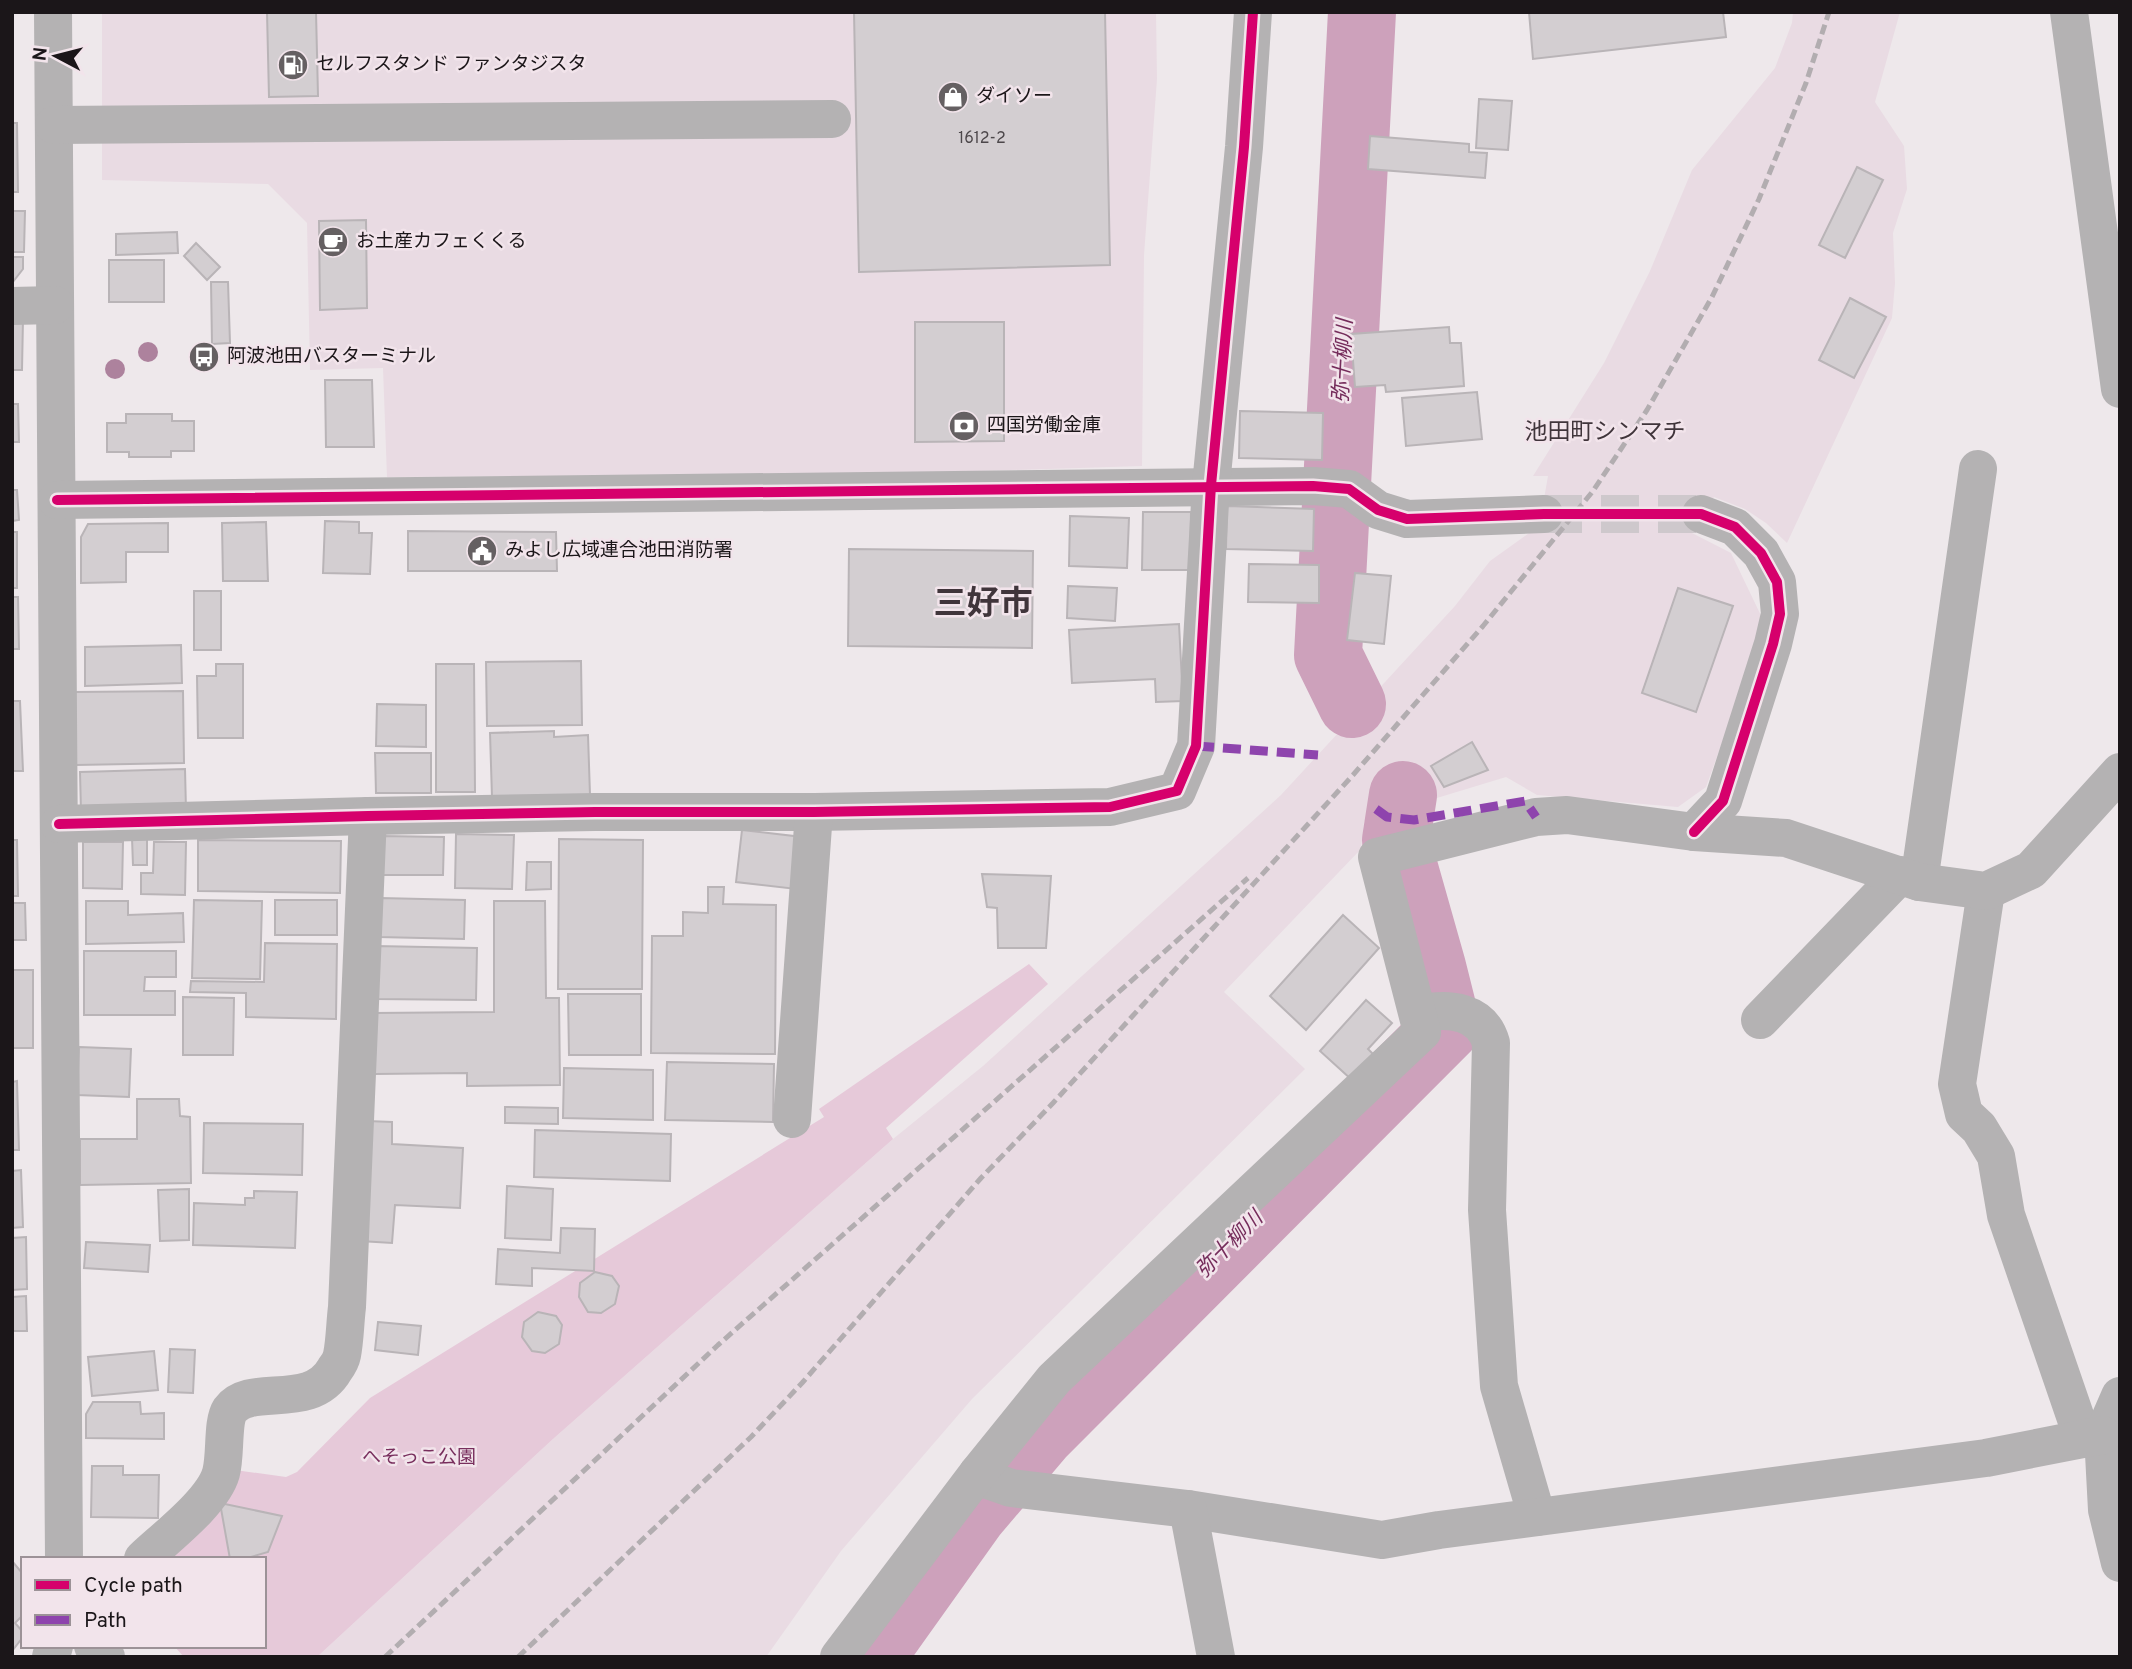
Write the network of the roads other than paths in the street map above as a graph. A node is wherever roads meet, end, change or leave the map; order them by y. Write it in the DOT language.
graph roads {
  1 [pos="53,12"];
  2 [pos="1253,12"];
  3 [pos="2069,12"];
  4 [pos="832,118"];
  5 [pos="54,125"];
  6 [pos="55,305"];
  7 [pos="12,306"];
  8 [pos="2120,389"];
  9 [pos="1978,469"];
  10 [pos="1211,485"];
  11 [pos="57,500"];
  12 [pos="1545,514"];
  13 [pos="1701,514"];
  14 [pos="2120,772"];
  15 [pos="814,813"];
  16 [pos="368,816"];
  17 [pos="59,824"];
  18 [pos="1694,832"];
  19 [pos="1910,878"];
  20 [pos="1986,891"];
  21 [pos="1436,1012"];
  22 [pos="1760,1020"];
  23 [pos="792,1119"];
  24 [pos="2120,1396"];
  25 [pos="2093,1437"];
  26 [pos="992,1480"];
  27 [pos="1188,1509"];
  28 [pos="1537,1517"];
  29 [pos="64,1557"];
  30 [pos="145,1557"];
  31 [pos="2120,1563"];
  32 [pos="839,1657"];
  33 [pos="1216,1657"];
  1 -- 5 [label="street"];
  2 -- 10 [label="street"];
  3 -- 8 [label="street"];
  4 -- 5 [label="street"];
  5 -- 6 [label="street"];
  6 -- 7 [label="street"];
  6 -- 11 [label="street"];
  9 -- 19 [label="street"];
  10 -- 11 [label="street"];
  10 -- 12 [label="street"];
  10 -- 15 [label="street"];
  11 -- 17 [label="street"];
  13 -- 18 [label="street"];
  14 -- 20 [label="street"];
  15 -- 16 [label="street"];
  15 -- 23 [label="street"];
  16 -- 17 [label="street"];
  16 -- 30 [label="street"];
  17 -- 29 [label="street"];
  18 -- 19 [label="street"];
  18 -- 21 [label="street"];
  19 -- 20 [label="street"];
  19 -- 22 [label="street"];
  20 -- 25 [label="street"];
  21 -- 26 [label="street"];
  21 -- 28 [label="street"];
  24 -- 25 [label="street"];
  25 -- 28 [label="street"];
  25 -- 31 [label="street"];
  26 -- 27 [label="street"];
  26 -- 32 [label="street"];
  27 -- 28 [label="street"];
  27 -- 33 [label="street"];
}
